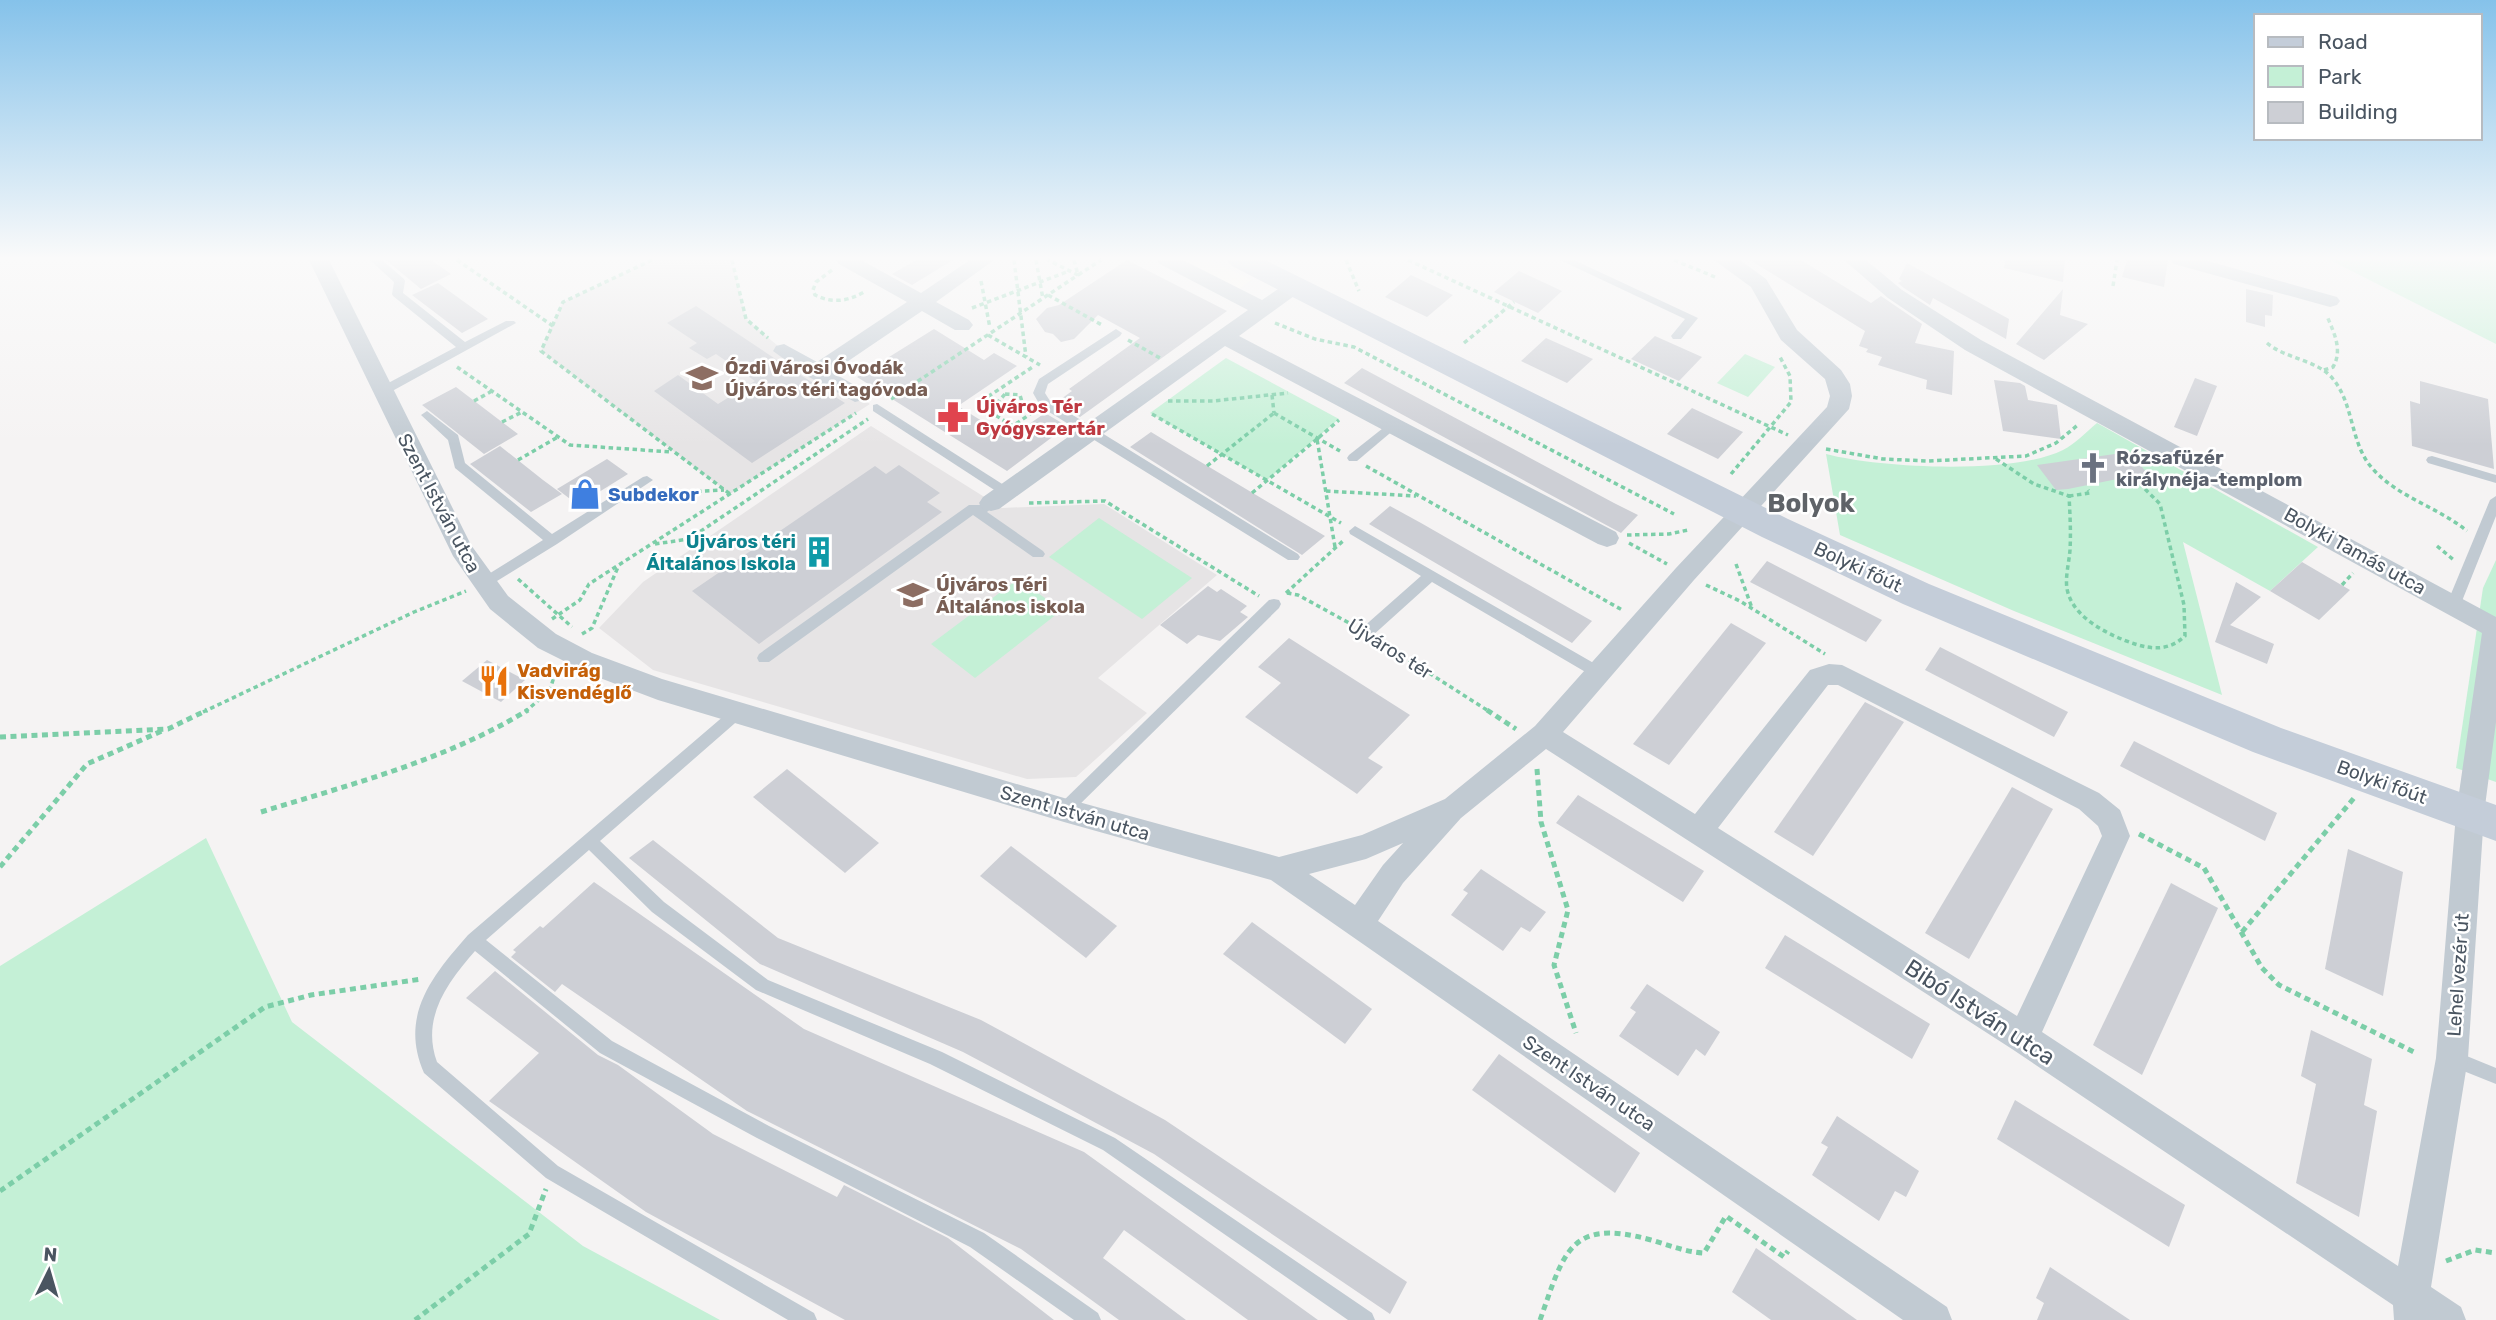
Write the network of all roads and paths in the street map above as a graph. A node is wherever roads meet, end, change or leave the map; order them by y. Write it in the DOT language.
graph roads {
  1 [pos="348,322"];
  2 [pos="432,322"];
  3 [pos="546,322"];
  4 [pos="554,322"];
  5 [pos="749,322"];
  6 [pos="892,322"];
  7 [pos="989,322"];
  8 [pos="1022,322"];
  9 [pos="1256,322"];
  10 [pos="1279,322"];
  11 [pos="1363,322"];
  12 [pos="1489,322"];
  13 [pos="1542,322"];
  14 [pos="1689,322"];
  15 [pos="1782,322"];
  16 [pos="1936,322"];
  17 [pos="2331,322"];
  18 [pos="510,323"];
  19 [pos="552,326"];
  20 [pos="990,328"];
  21 [pos="1116,333"];
  22 [pos="988,335"];
  23 [pos="1677,336"];
  24 [pos="1224,337"];
  25 [pos="1464,343"];
  26 [pos="2267,343"];
  27 [pos="465,348"];
  28 [pos="784,351"];
  29 [pos="1779,355"];
  30 [pos="1026,357"];
  31 [pos="445,358"];
  32 [pos="1037,363"];
  33 [pos="2324,370"];
  34 [pos="817,372"];
  35 [pos="1056,374"];
  36 [pos="1306,380"];
  37 [pos="1010,382"];
  38 [pos="1020,388"];
  39 [pos="492,391"];
  40 [pos="382,392"];
  41 [pos="1272,396"];
  42 [pos="1140,397"];
  43 [pos="474,401"];
  44 [pos="857,403"];
  45 [pos="1045,404"];
  46 [pos="1355,406"];
  47 [pos="1018,407"];
  48 [pos="879,409"];
  49 [pos="2096,410"];
  50 [pos="522,412"];
  51 [pos="1274,413"];
  52 [pos="426,415"];
  53 [pos="502,422"];
  54 [pos="1392,425"];
  55 [pos="1770,427"];
  56 [pos="1089,433"];
  57 [pos="558,437"];
  58 [pos="1317,439"];
  59 [pos="1806,444"];
  60 [pos="674,452"];
  61 [pos="1222,454"];
  62 [pos="1353,458"];
  63 [pos="1996,458"];
  64 [pos="517,460"];
  65 [pos="2432,460"];
  66 [pos="1207,466"];
  67 [pos="1731,474"];
  68 [pos="2496,479"];
  69 [pos="647,480"];
  70 [pos="1267,480"];
  71 [pos="2138,482"];
  72 [pos="2088,490"];
  73 [pos="1326,491"];
  74 [pos="727,492"];
  75 [pos="1252,493"];
  76 [pos="665,494"];
  77 [pos="2068,496"];
  78 [pos="1418,497"];
  79 [pos="2496,500"];
  80 [pos="992,503"];
  81 [pos="1744,512"];
  82 [pos="1674,514"];
  83 [pos="1330,516"];
  84 [pos="1688,530"];
  85 [pos="1355,531"];
  86 [pos="1609,536"];
  87 [pos="552,541"];
  88 [pos="651,545"];
  89 [pos="2478,546"];
  90 [pos="1335,548"];
  91 [pos="1038,554"];
  92 [pos="1293,557"];
  93 [pos="1736,564"];
  94 [pos="618,566"];
  95 [pos="507,569"];
  96 [pos="1685,574"];
  97 [pos="1431,575"];
  98 [pos="484,584"];
  99 [pos="1260,591"];
  100 [pos="1286,593"];
  101 [pos="1274,598"];
  102 [pos="2454,606"];
  103 [pos="1752,609"];
  104 [pos="1625,611"];
  105 [pos="558,615"];
  106 [pos="2496,629"];
  107 [pos="534,632"];
  108 [pos="1366,633"];
  109 [pos="567,650"];
  110 [pos="764,658"];
  111 [pos="1599,673"];
  112 [pos="1842,675"];
  113 [pos="737,713"];
  114 [pos="168,729"];
  115 [pos="1534,734"];
  116 [pos="0,737"];
  117 [pos="1537,765"];
  118 [pos="2354,798"];
  119 [pos="1455,808"];
  120 [pos="1064,810"];
  121 [pos="261,812"];
  122 [pos="2110,819"];
  123 [pos="2483,819"];
  124 [pos="1697,833"];
  125 [pos="589,840"];
  126 [pos="0,867"];
  127 [pos="1279,870"];
  128 [pos="1359,925"];
  129 [pos="2242,932"];
  130 [pos="474,940"];
  131 [pos="442,976"];
  132 [pos="1576,1032"];
  133 [pos="2023,1038"];
  134 [pos="2416,1053"];
  135 [pos="2452,1058"];
  136 [pos="2496,1076"];
  137 [pos="552,1172"];
  138 [pos="0,1191"];
  139 [pos="1792,1244"];
  140 [pos="2496,1252"];
  141 [pos="2438,1264"];
  142 [pos="2411,1308"];
  143 [pos="415,1320"];
  144 [pos="807,1320"];
  145 [pos="1091,1320"];
  146 [pos="1365,1320"];
  147 [pos="1540,1320"];
  148 [pos="1934,1320"];
  149 [pos="2448,1320"];
  1 -- 40 [label="street, Szent István utca"];
  2 -- 27 [label="lane"];
  3 -- 19 [label="path"];
  4 -- 19 [label="path"];
  5 -- 28 [label="path"];
  6 -- 34 [label="street"];
  7 -- 20 [label="path"];
  8 -- 30 [label="path"];
  9 -- 24 [label="street"];
  10 -- 82 [label="path"];
  11 -- 81 [label="main road, Bolyki főút"];
  12 -- 25 [label="path"];
  13 -- 55 [label="path"];
  14 -- 23 [label="lane"];
  15 -- 59 [label="street"];
  16 -- 49 [label="street, Bolyki Tamás utca"];
  17 -- 33 [label="path"];
  18 -- 27 [label="lane"];
  19 -- 60 [label="path"];
  21 -- 35 [label="lane"];
  22 -- 30 [label="path"];
  24 -- 36 [label="street"];
  24 -- 42 [label="street"];
  26 -- 33 [label="path"];
  27 -- 31 [label="lane"];
  28 -- 34 [label="street"];
  29 -- 55 [label="path"];
  30 -- 32 [label="path"];
  31 -- 39 [label="path"];
  31 -- 40 [label="lane"];
  32 -- 35 [label="path"];
  32 -- 37 [label="path"];
  33 -- 89 [label="path"];
  34 -- 44 [label="street"];
  35 -- 45 [label="lane"];
  36 -- 41 [label="path"];
  36 -- 46 [label="street"];
  37 -- 38 [label="path"];
  37 -- 45 [label="path"];
  39 -- 43 [label="path"];
  39 -- 50 [label="path"];
  40 -- 98 [label="street, Szent István utca"];
  41 -- 42 [label="path"];
  41 -- 51 [label="path"];
  42 -- 56 [label="street"];
  42 -- 61 [label="path"];
  44 -- 74 [label="path"];
  45 -- 56 [label="lane"];
  46 -- 54 [label="street"];
  46 -- 58 [label="path"];
  47 -- 47 [label="path"];
  48 -- 80 [label="lane"];
  48 -- 88 [label="path"];
  49 -- 63 [label="path"];
  49 -- 102 [label="street, Bolyki Tamás utca"];
  50 -- 53 [label="path"];
  50 -- 57 [label="path"];
  51 -- 58 [label="path"];
  51 -- 61 [label="path"];
  52 -- 87 [label="lane"];
  54 -- 62 [label="lane"];
  54 -- 86 [label="street"];
  55 -- 59 [label="path"];
  55 -- 67 [label="path"];
  56 -- 80 [label="street"];
  56 -- 92 [label="lane"];
  57 -- 60 [label="path"];
  57 -- 64 [label="path"];
  58 -- 62 [label="path"];
  58 -- 70 [label="path"];
  58 -- 73 [label="path"];
  59 -- 63 [label="path"];
  59 -- 81 [label="street"];
  60 -- 74 [label="path"];
  61 -- 66 [label="path"];
  61 -- 70 [label="path"];
  62 -- 78 [label="path"];
  63 -- 77 [label="path"];
  65 -- 68 [label="lane"];
  69 -- 87 [label="lane"];
  70 -- 75 [label="path"];
  70 -- 83 [label="path"];
  71 -- 77 [label="path"];
  72 -- 77 [label="path"];
  73 -- 78 [label="path"];
  73 -- 83 [label="path"];
  74 -- 76 [label="path"];
  74 -- 88 [label="path"];
  78 -- 104 [label="path"];
  79 -- 89 [label="lane"];
  80 -- 91 [label="lane"];
  80 -- 99 [label="path"];
  80 -- 110 [label="lane"];
  81 -- 96 [label="street"];
  81 -- 123 [label="main road, Bolyki főút"];
  83 -- 85 [label="path"];
  83 -- 90 [label="path"];
  84 -- 86 [label="path"];
  85 -- 90 [label="path"];
  85 -- 97 [label="lane"];
  86 -- 96 [label="path"];
  87 -- 95 [label="lane"];
  88 -- 94 [label="path"];
  89 -- 102 [label="lane"];
  90 -- 100 [label="path"];
  93 -- 103 [label="path"];
  94 -- 105 [label="path"];
  94 -- 105 [label="path"];
  95 -- 98 [label="lane"];
  95 -- 105 [label="path"];
  96 -- 103 [label="path"];
  96 -- 111 [label="street"];
  97 -- 108 [label="lane"];
  97 -- 111 [label="lane"];
  98 -- 107 [label="street, Szent István utca"];
  98 -- 114 [label="path"];
  100 -- 101 [label="path, Újváros tér"];
  100 -- 101 [label="path"];
  100 -- 108 [label="path, Újváros tér"];
  101 -- 120 [label="lane"];
  102 -- 106 [label="street, Bolyki Tamás utca"];
  103 -- 112 [label="path"];
  105 -- 107 [label="path"];
  106 -- 123 [label="street, Lehel vezér út"];
  107 -- 109 [label="street, Szent István utca"];
  108 -- 115 [label="path, Újváros tér"];
  109 -- 113 [label="street, Szent István utca"];
  109 -- 121 [label="path"];
  111 -- 115 [label="street"];
  112 -- 122 [label="street"];
  112 -- 124 [label="street"];
  113 -- 120 [label="street, Szent István utca"];
  113 -- 125 [label="lane"];
  114 -- 116 [label="path"];
  114 -- 126 [label="path"];
  115 -- 119 [label="street"];
  115 -- 124 [label="street, Bibó István utca"];
  117 -- 132 [label="path"];
  118 -- 129 [label="path"];
  119 -- 127 [label="street"];
  119 -- 128 [label="street"];
  120 -- 127 [label="street, Szent István utca"];
  122 -- 129 [label="path"];
  122 -- 133 [label="street"];
  123 -- 135 [label="street, Lehel vezér út"];
  124 -- 133 [label="street, Bibó István utca"];
  125 -- 130 [label="lane"];
  125 -- 146 [label="lane"];
  127 -- 128 [label="street, Szent István utca"];
  128 -- 148 [label="street, Szent István utca"];
  129 -- 134 [label="path"];
  130 -- 131 [label="lane"];
  130 -- 145 [label="lane"];
  131 -- 137 [label="lane"];
  131 -- 138 [label="path"];
  133 -- 142 [label="street, Bibó István utca"];
  135 -- 136 [label="lane"];
  135 -- 142 [label="street, Lehel vezér út"];
  137 -- 143 [label="path"];
  137 -- 144 [label="lane"];
  139 -- 147 [label="path"];
  140 -- 141 [label="path"];
  142 -- 149 [label="street, Bibó István utca"];
}
